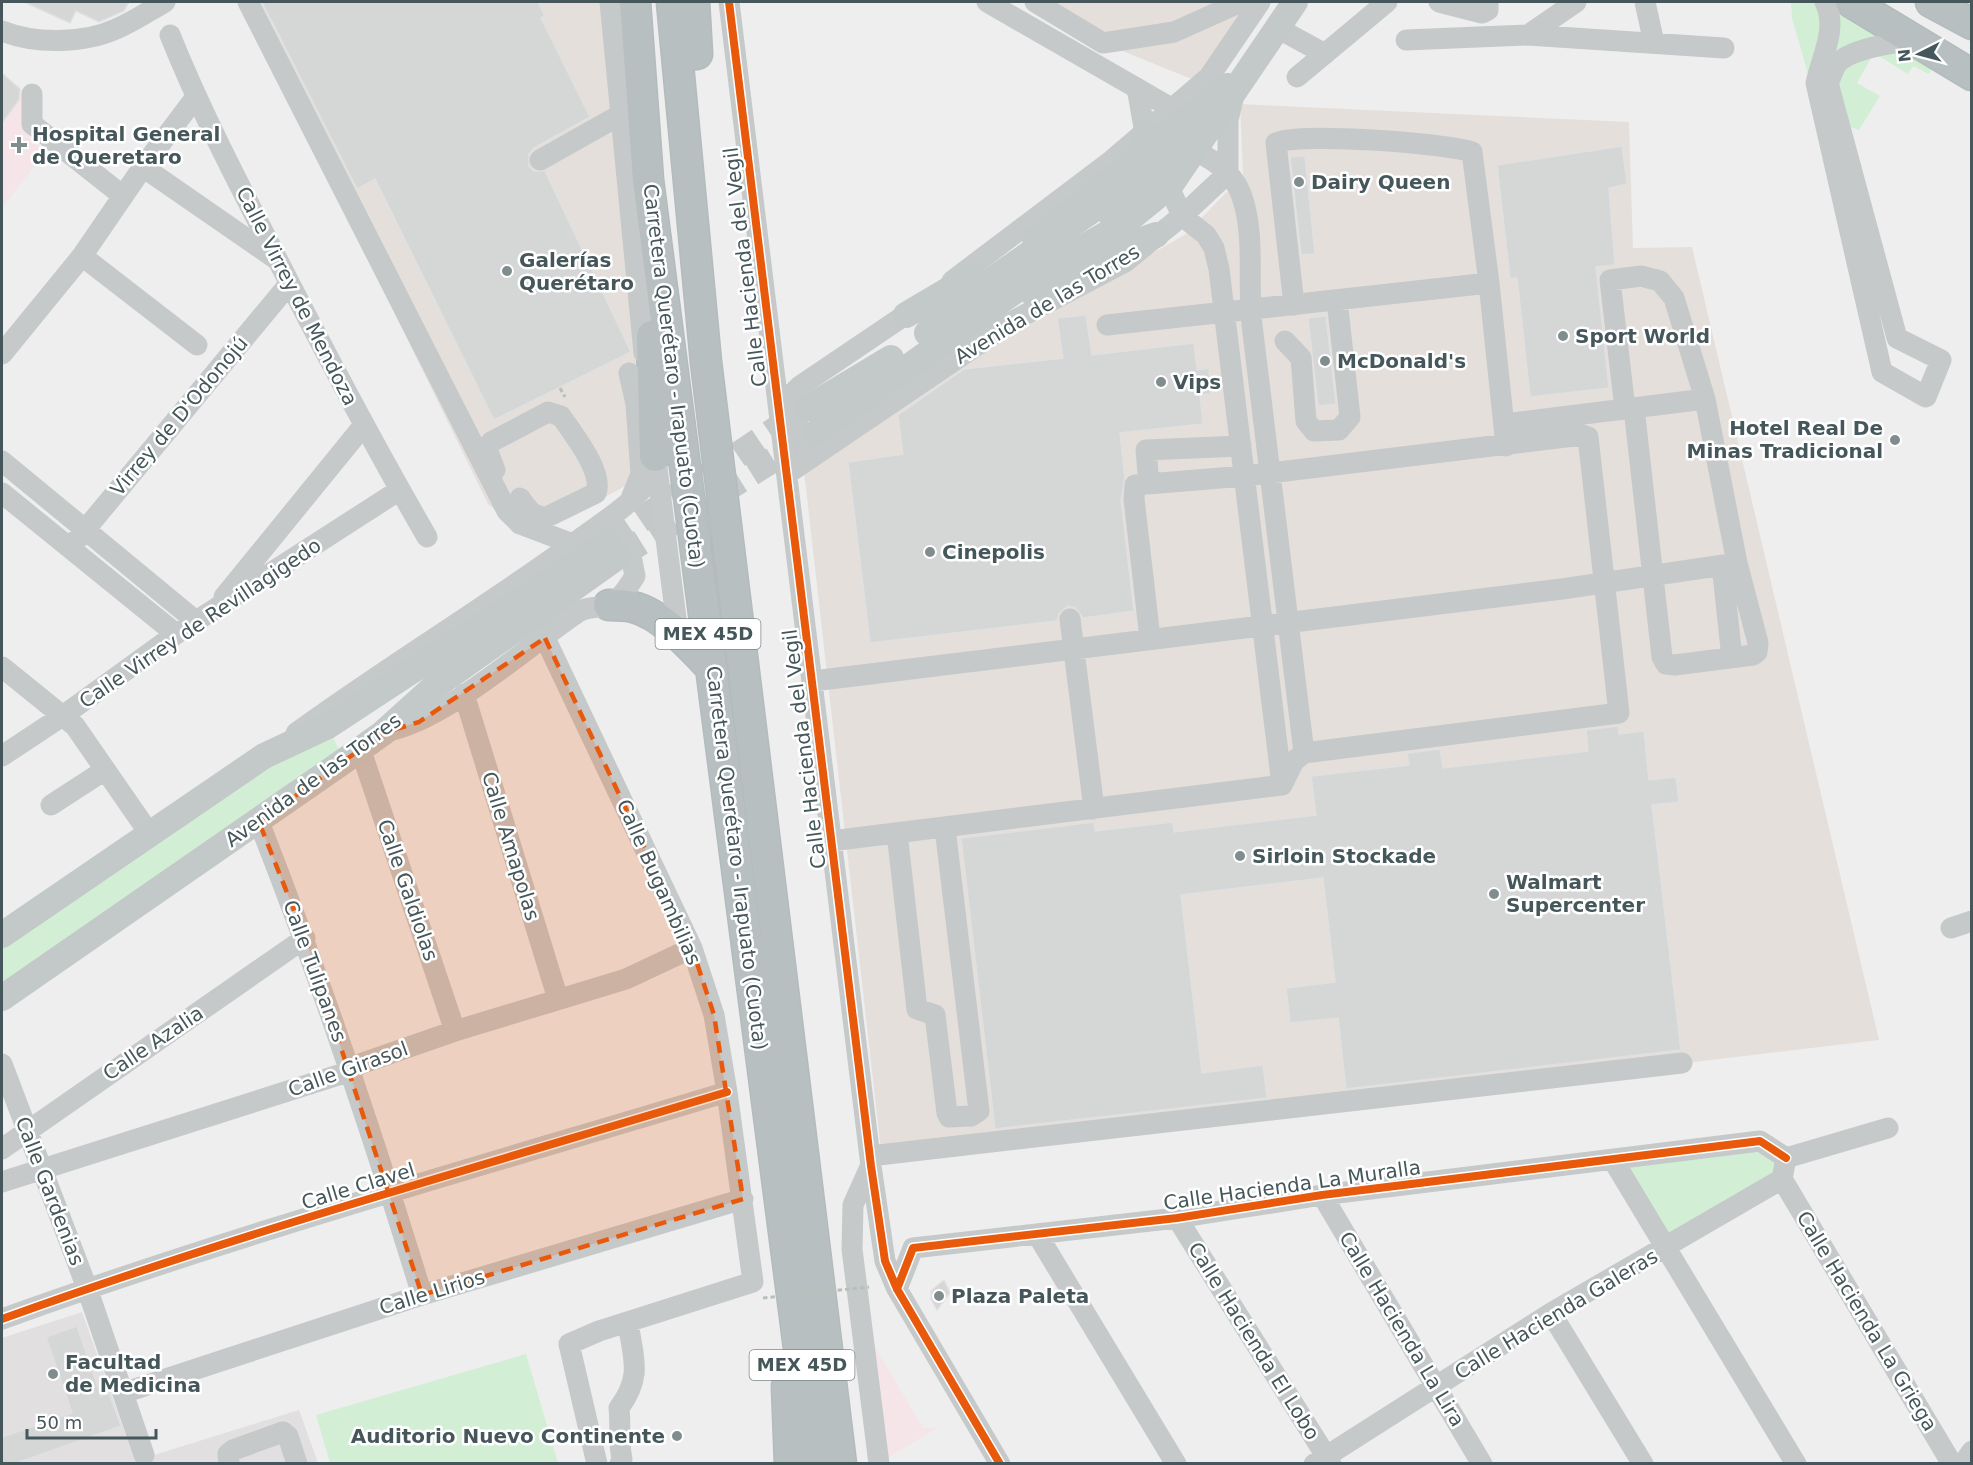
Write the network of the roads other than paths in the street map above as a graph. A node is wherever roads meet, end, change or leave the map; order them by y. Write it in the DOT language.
graph roads {
  1 [pos="165,2"];
  2 [pos="248,2"];
  3 [pos="610,2"];
  4 [pos="635,2"];
  5 [pos="672,2"];
  6 [pos="694,2"];
  7 [pos="729,2"];
  8 [pos="987,2"];
  9 [pos="1035,2"];
  10 [pos="1284,2"];
  11 [pos="1295,2"];
  12 [pos="1301,2"];
  13 [pos="1387,2"];
  14 [pos="1439,2"];
  15 [pos="1488,2"];
  16 [pos="1576,2"];
  17 [pos="1645,2"];
  18 [pos="1825,2"];
  19 [pos="1851,2"];
  20 [pos="1931,2"];
  21 [pos="1248,5"];
  22 [pos="138,10"];
  23 [pos="1970,22"];
  24 [pos="1281,30"];
  25 [pos="2,31"];
  26 [pos="170,35"];
  27 [pos="1527,35"];
  28 [pos="1406,40"];
  29 [pos="1914,41"];
  30 [pos="1103,44"];
  31 [pos="1654,44"];
  32 [pos="1724,48"];
  33 [pos="1325,54"];
  34 [pos="1092,62"];
  35 [pos="1971,75"];
  36 [pos="1298,77"];
  37 [pos="1137,88"];
  38 [pos="1232,90"];
  39 [pos="32,94"];
  40 [pos="195,99"];
  41 [pos="1173,109"];
  42 [pos="620,115"];
  43 [pos="1145,133"];
  44 [pos="540,160"];
  45 [pos="143,167"];
  46 [pos="1228,172"];
  47 [pos="648,180"];
  48 [pos="1847,182"];
  49 [pos="123,196"];
  50 [pos="1182,216"];
  51 [pos="1156,235"];
  52 [pos="82,256"];
  53 [pos="1038,258"];
  54 [pos="278,261"];
  55 [pos="1490,283"];
  56 [pos="289,284"];
  57 [pos="1337,300"];
  58 [pos="1294,304"];
  59 [pos="1251,309"];
  60 [pos="1225,312"];
  61 [pos="906,315"];
  62 [pos="1107,325"];
  63 [pos="967,326"];
  64 [pos="927,333"];
  65 [pos="1285,341"];
  66 [pos="197,345"];
  67 [pos="2,354"];
  68 [pos="706,362"];
  69 [pos="629,373"];
  70 [pos="804,397"];
  71 [pos="1705,399"];
  72 [pos="779,407"];
  73 [pos="1629,409"];
  74 [pos="1504,424"];
  75 [pos="364,425"];
  76 [pos="818,442"];
  77 [pos="1241,446"];
  78 [pos="1506,446"];
  79 [pos="2,461"];
  80 [pos="655,464"];
  81 [pos="1270,473"];
  82 [pos="787,474"];
  83 [pos="1245,476"];
  84 [pos="1149,484"];
  85 [pos="398,490"];
  86 [pos="2,493"];
  87 [pos="513,505"];
  88 [pos="628,505"];
  89 [pos="83,531"];
  90 [pos="427,537"];
  91 [pos="610,540"];
  92 [pos="573,544"];
  93 [pos="70,548"];
  94 [pos="1729,564"];
  95 [pos="1653,574"];
  96 [pos="1606,581"];
  97 [pos="609,605"];
  98 [pos="205,616"];
  99 [pos="1070,619"];
  100 [pos="1288,621"];
  101 [pos="1263,624"];
  102 [pos="176,634"];
  103 [pos="678,634"];
  104 [pos="545,638"];
  105 [pos="1150,638"];
  106 [pos="1073,647"];
  107 [pos="2,667"];
  108 [pos="712,669"];
  109 [pos="813,681"];
  110 [pos="464,694"];
  111 [pos="64,715"];
  112 [pos="383,733"];
  113 [pos="360,748"];
  114 [pos="2,756"];
  115 [pos="264,756"];
  116 [pos="1299,757"];
  117 [pos="105,770"];
  118 [pos="1282,785"];
  119 [pos="51,806"];
  120 [pos="1094,809"];
  121 [pos="259,822"];
  122 [pos="945,828"];
  123 [pos="149,833"];
  124 [pos="897,833"];
  125 [pos="831,841"];
  126 [pos="1971,921"];
  127 [pos="1951,927"];
  128 [pos="2,935"];
  129 [pos="305,938"];
  130 [pos="692,948"];
  131 [pos="2,998"];
  132 [pos="558,999"];
  133 [pos="455,1031"];
  134 [pos="1682,1063"];
  135 [pos="2,1064"];
  136 [pos="351,1071"];
  137 [pos="727,1092"];
  138 [pos="1888,1128"];
  139 [pos="26,1130"];
  140 [pos="2,1149"];
  141 [pos="1613,1160"];
  142 [pos="870,1161"];
  143 [pos="1784,1168"];
  144 [pos="41,1170"];
  145 [pos="2,1182"];
  146 [pos="391,1193"];
  147 [pos="1322,1195"];
  148 [pos="742,1199"];
  149 [pos="1178,1218"];
  150 [pos="1037,1234"];
  151 [pos="1665,1249"];
  152 [pos="790,1266"];
  153 [pos="87,1288"];
  154 [pos="897,1289"];
  155 [pos="422,1294"];
  156 [pos="1551,1313"];
  157 [pos="2,1319"];
  158 [pos="628,1322"];
  159 [pos="1435,1387"];
  160 [pos="123,1393"];
  161 [pos="1971,1451"];
  162 [pos="144,1455"];
  163 [pos="1323,1461"];
  164 [pos="229,1464"];
  165 [pos="297,1464"];
  166 [pos="597,1464"];
  167 [pos="620,1464"];
  168 [pos="790,1464"];
  169 [pos="814,1464"];
  170 [pos="841,1464"];
  171 [pos="879,1464"];
  172 [pos="1000,1464"];
  173 [pos="1176,1464"];
  174 [pos="1482,1464"];
  175 [pos="1643,1464"];
  176 [pos="1796,1464"];
  177 [pos="1952,1464"];
  178 [pos="1963,1464"];
  1 -- 22 [label="street"];
  2 -- 87 [label="street"];
  3 -- 42 [label="street"];
  4 -- 47 [label="highway, Carretera Querétaro - Irapuato (Cuota) / MEX 45D"];
  5 -- 68 [label="highway, Carretera Querétaro - Irapuato (Cuota) / MEX 45D"];
  6 -- 68 [label="highway"];
  7 -- 72 [label="street, Calle Hacienda del Vegil"];
  8 -- 34 [label="street"];
  9 -- 30 [label="street"];
  10 -- 38 [label="main road"];
  11 -- 53 [label="main road, bridge"];
  12 -- 24 [label="street"];
  13 -- 33 [label="street"];
  14 -- 15 [label="street"];
  16 -- 27 [label="street"];
  17 -- 31 [label="street"];
  18 -- 48 [label="street"];
  19 -- 29 [label="highway"];
  20 -- 23 [label="highway"];
  21 -- 30 [label="street"];
  21 -- 41 [label="street, Avenida de las Torres"];
  22 -- 25 [label="street"];
  24 -- 33 [label="street"];
  24 -- 38 [label="street"];
  26 -- 40 [label="street, Calle Virrey de Mendoza"];
  27 -- 28 [label="street"];
  27 -- 31 [label="street"];
  29 -- 35 [label="highway"];
  29 -- 48 [label="street"];
  30 -- 34 [label="street"];
  31 -- 32 [label="street"];
  33 -- 36 [label="street"];
  34 -- 37 [label="street"];
  37 -- 41 [label="street"];
  37 -- 43 [label="street"];
  38 -- 41 [label="street"];
  38 -- 46 [label="street"];
  38 -- 53 [label="main road, bridge"];
  39 -- 49 [label="street"];
  40 -- 45 [label="street"];
  40 -- 54 [label="street, Calle Virrey de Mendoza"];
  41 -- 43 [label="street, Avenida de las Torres"];
  42 -- 44 [label="street"];
  42 -- 80 [label="street"];
  43 -- 46 [label="street"];
  43 -- 50 [label="street"];
  43 -- 61 [label="street, Avenida de las Torres"];
  43 -- 64 [label="main road"];
  45 -- 49 [label="street"];
  45 -- 54 [label="street"];
  46 -- 50 [label="street, Avenida de las Torres"];
  46 -- 59 [label="street"];
  47 -- 80 [label="highway"];
  47 -- 108 [label="highway, Carretera Querétaro - Irapuato (Cuota) / MEX 45D"];
  48 -- 48 [label="street"];
  49 -- 52 [label="street"];
  50 -- 51 [label="street, Avenida de las Torres"];
  50 -- 60 [label="street"];
  51 -- 63 [label="main road"];
  51 -- 76 [label="street, Avenida de las Torres"];
  52 -- 66 [label="street"];
  52 -- 67 [label="street"];
  53 -- 61 [label="main road"];
  53 -- 63 [label="main road, Avenida de las Torres"];
  53 -- 64 [label="main road, Avenida de las Torres"];
  54 -- 56 [label="street, Calle Virrey de Mendoza"];
  55 -- 57 [label="street"];
  55 -- 58 [label="street"];
  55 -- 74 [label="street"];
  56 -- 75 [label="street, Calle Virrey de Mendoza"];
  56 -- 89 [label="street, Virrey de D'Odonojú"];
  57 -- 58 [label="street"];
  57 -- 65 [label="street"];
  58 -- 59 [label="street"];
  59 -- 60 [label="street"];
  59 -- 81 [label="street"];
  60 -- 62 [label="street"];
  60 -- 77 [label="street"];
  61 -- 70 [label="street, Avenida de las Torres"];
  63 -- 76 [label="main road, Avenida de las Torres"];
  64 -- 70 [label="main road, Avenida de las Torres"];
  68 -- 170 [label="highway, Carretera Querétaro - Irapuato (Cuota) / MEX 45D"];
  69 -- 88 [label="street"];
  70 -- 72 [label="street, Avenida de las Torres"];
  70 -- 76 [label="street"];
  71 -- 73 [label="street"];
  71 -- 73 [label="street"];
  71 -- 94 [label="street"];
  72 -- 82 [label="street, Calle Hacienda del Vegil"];
  73 -- 74 [label="street"];
  73 -- 95 [label="street"];
  74 -- 78 [label="street"];
  75 -- 85 [label="street, Calle Virrey de Mendoza"];
  75 -- 98 [label="street"];
  76 -- 82 [label="street, Avenida de las Torres"];
  77 -- 83 [label="street"];
  77 -- 84 [label="street"];
  78 -- 81 [label="street"];
  78 -- 96 [label="street"];
  79 -- 89 [label="street"];
  80 -- 88 [label="street, Avenida de las Torres"];
  80 -- 103 [label="street"];
  81 -- 83 [label="street"];
  81 -- 100 [label="street"];
  82 -- 109 [label="street, Calle Hacienda del Vegil"];
  83 -- 84 [label="street"];
  83 -- 101 [label="street"];
  84 -- 105 [label="street"];
  85 -- 90 [label="street, Calle Virrey de Mendoza"];
  85 -- 98 [label="street, Calle Virrey de Revillagigedo"];
  86 -- 93 [label="street"];
  87 -- 87 [label="street"];
  87 -- 92 [label="street"];
  88 -- 91 [label="street, Avenida de las Torres"];
  89 -- 93 [label="street, Virrey de D'Odonojú"];
  89 -- 98 [label="street"];
  91 -- 92 [label="street, Avenida de las Torres"];
  91 -- 97 [label="street"];
  91 -- 112 [label="main road, Avenida de las Torres"];
  91 -- 115 [label="main road, Avenida de las Torres"];
  92 -- 115 [label="street, Avenida de las Torres"];
  93 -- 102 [label="street"];
  94 -- 95 [label="street"];
  94 -- 95 [label="street"];
  95 -- 96 [label="street"];
  96 -- 100 [label="street"];
  96 -- 116 [label="street"];
  97 -- 103 [label="highway"];
  97 -- 104 [label="street"];
  98 -- 102 [label="street, Calle Virrey de Revillagigedo"];
  99 -- 106 [label="street"];
  100 -- 101 [label="street"];
  100 -- 116 [label="street"];
  101 -- 105 [label="street"];
  101 -- 118 [label="street"];
  102 -- 111 [label="street, Calle Virrey de Revillagigedo"];
  103 -- 108 [label="highway"];
  104 -- 110 [label="street"];
  104 -- 130 [label="street, Calle Bugambilias"];
  105 -- 106 [label="street"];
  106 -- 109 [label="street"];
  106 -- 120 [label="street"];
  107 -- 111 [label="street"];
  108 -- 152 [label="highway, Carretera Querétaro - Irapuato (Cuota) / MEX 45D"];
  109 -- 125 [label="street, Calle Hacienda del Vegil"];
  110 -- 112 [label="street"];
  110 -- 132 [label="street, Calle Amapolas"];
  111 -- 114 [label="street, Calle Virrey de Revillagigedo"];
  111 -- 117 [label="street"];
  112 -- 113 [label="main road, Avenida de las Torres"];
  113 -- 121 [label="main road, Avenida de las Torres"];
  113 -- 133 [label="street, Calle Galdiolas"];
  115 -- 123 [label="main road, Avenida de las Torres"];
  116 -- 118 [label="street"];
  117 -- 119 [label="street"];
  117 -- 123 [label="street"];
  118 -- 120 [label="street"];
  120 -- 122 [label="street"];
  121 -- 129 [label="street, Calle Tulipanes"];
  121 -- 131 [label="main road, Avenida de las Torres"];
  122 -- 124 [label="street"];
  122 -- 124 [label="street"];
  123 -- 128 [label="main road, Avenida de las Torres"];
  124 -- 125 [label="street"];
  125 -- 142 [label="street, Calle Hacienda del Vegil"];
  126 -- 127 [label="street"];
  129 -- 136 [label="street, Calle Tulipanes"];
  129 -- 139 [label="street, Calle Azalia"];
  130 -- 132 [label="street, Calle Girasol"];
  130 -- 137 [label="street, Calle Bugambilias"];
  132 -- 133 [label="street, Calle Girasol"];
  133 -- 136 [label="street, Calle Girasol"];
  134 -- 142 [label="street"];
  135 -- 139 [label="street, Calle Gardenias"];
  136 -- 144 [label="street, Calle Girasol"];
  136 -- 146 [label="street, Calle Tulipanes"];
  137 -- 146 [label="street, Calle Clavel"];
  137 -- 148 [label="street, Calle Bugambilias"];
  138 -- 143 [label="street, Calle Hacienda Galeras"];
  139 -- 140 [label="street, Calle Azalia"];
  139 -- 144 [label="street, Calle Gardenias"];
  141 -- 143 [label="street, Calle Hacienda La Muralla"];
  141 -- 147 [label="street, Calle Hacienda La Muralla"];
  141 -- 151 [label="street"];
  142 -- 154 [label="street, Calle Hacienda del Vegil"];
  142 -- 171 [label="street"];
  143 -- 151 [label="street, Calle Hacienda Galeras"];
  143 -- 177 [label="street, Calle Hacienda La Griega"];
  144 -- 145 [label="street, Calle Girasol"];
  144 -- 153 [label="street, Calle Gardenias"];
  146 -- 153 [label="street, Calle Clavel"];
  146 -- 155 [label="street, Calle Tulipanes"];
  147 -- 149 [label="street, Calle Hacienda La Muralla"];
  147 -- 159 [label="street, Calle Hacienda La Lira"];
  148 -- 155 [label="street, Calle Lirios"];
  148 -- 158 [label="street, Calle Bugambilias"];
  149 -- 150 [label="street, Calle Hacienda La Muralla"];
  149 -- 163 [label="street, Calle Hacienda El Lobo"];
  150 -- 154 [label="street, Calle Hacienda La Muralla"];
  150 -- 173 [label="street"];
  151 -- 156 [label="street, Calle Hacienda Galeras"];
  151 -- 176 [label="street"];
  152 -- 168 [label="highway"];
  152 -- 169 [label="highway, Carretera Querétaro - Irapuato (Cuota) / MEX 45D"];
  153 -- 157 [label="street, Calle Clavel"];
  153 -- 160 [label="street, Calle Gardenias"];
  154 -- 172 [label="street, Calle Hacienda del Vegil"];
  155 -- 160 [label="street, Calle Lirios"];
  156 -- 159 [label="street, Calle Hacienda Galeras"];
  156 -- 175 [label="street"];
  158 -- 166 [label="street"];
  158 -- 167 [label="street"];
  159 -- 163 [label="street, Calle Hacienda Galeras"];
  159 -- 174 [label="street, Calle Hacienda La Lira"];
  160 -- 162 [label="street, Calle Gardenias"];
  161 -- 178 [label="street"];
  164 -- 165 [label="street"];
}
